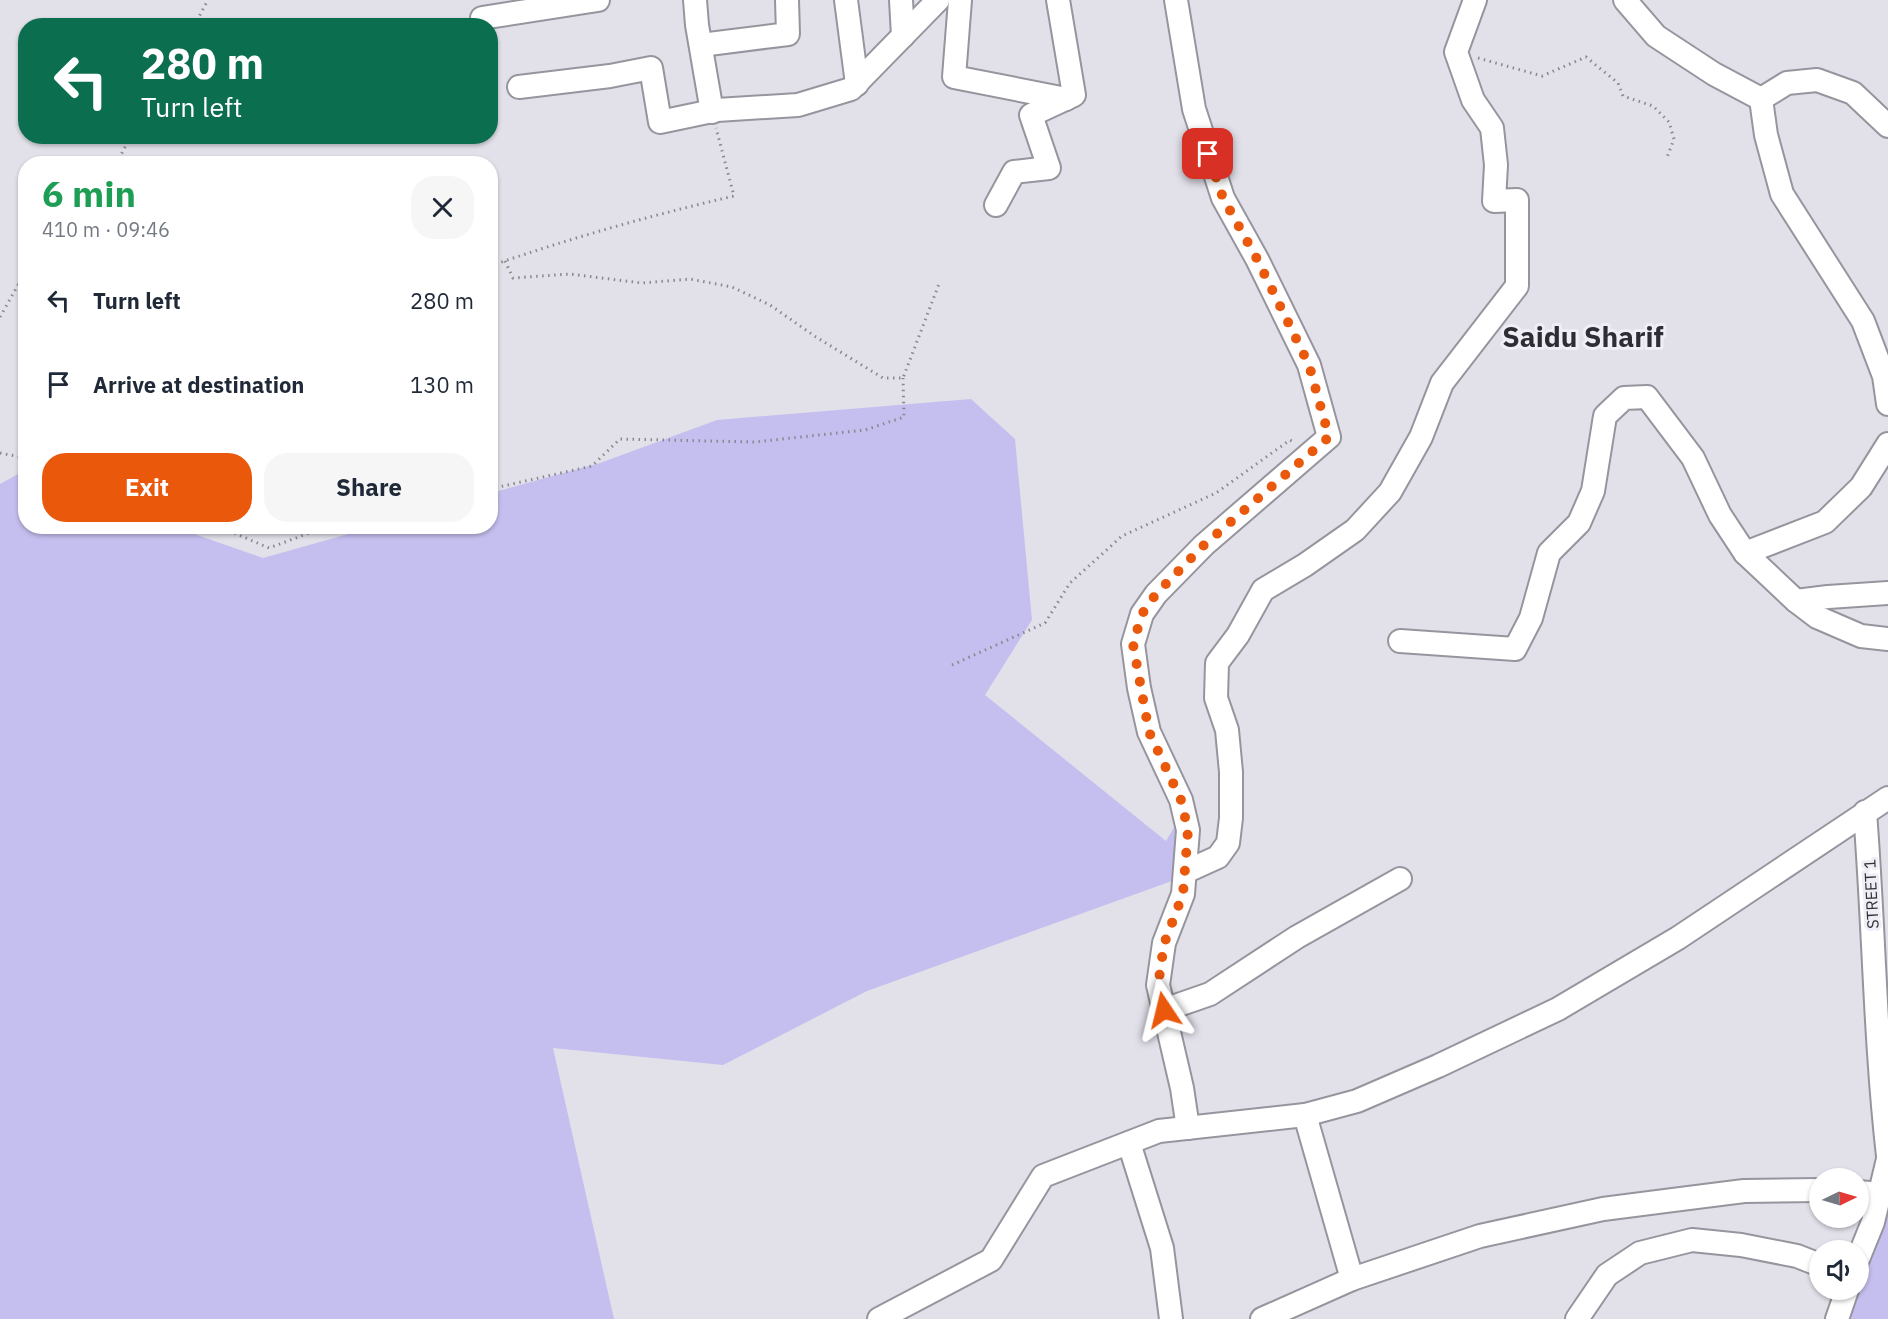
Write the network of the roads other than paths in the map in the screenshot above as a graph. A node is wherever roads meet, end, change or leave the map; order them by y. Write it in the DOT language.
graph roads {
  1 [pos="598,0"];
  2 [pos="695,0"];
  3 [pos="787,0"];
  4 [pos="846,0"];
  5 [pos="901,0"];
  6 [pos="938,0"];
  7 [pos="960,0"];
  8 [pos="1058,0"];
  9 [pos="1176,0"];
  10 [pos="1475,0"];
  11 [pos="1625,0"];
  12 [pos="482,18"];
  13 [pos="903,36"];
  14 [pos="701,45"];
  15 [pos="856,84"];
  16 [pos="519,87"];
  17 [pos="1066,99"];
  18 [pos="1761,99"];
  19 [pos="712,111"];
  20 [pos="1888,126"];
  21 [pos="996,205"];
  22 [pos="1888,404"];
  23 [pos="1888,444"];
  24 [pos="1745,553"];
  25 [pos="1888,592"];
  26 [pos="1796,601"];
  27 [pos="1888,639"];
  28 [pos="1400,641"];
  29 [pos="1888,798"];
  30 [pos="1865,812"];
  31 [pos="1185,872"];
  32 [pos="1400,879"];
  33 [pos="1164,1010"];
  34 [pos="1305,1114"];
  35 [pos="1188,1128"];
  36 [pos="1128,1143"];
  37 [pos="1888,1157"];
  38 [pos="1809,1190"];
  39 [pos="1869,1193"];
  40 [pos="1881,1194"];
  41 [pos="1866,1240"];
  42 [pos="1809,1261"];
  43 [pos="1352,1279"];
  44 [pos="1843,1300"];
  45 [pos="879,1319"];
  46 [pos="1171,1319"];
  47 [pos="1262,1319"];
  48 [pos="1577,1319"];
  49 [pos="1837,1319"];
  1 -- 12 [label="street"];
  2 -- 14 [label="street"];
  3 -- 14 [label="street"];
  4 -- 15 [label="street"];
  5 -- 13 [label="street"];
  6 -- 13 [label="street"];
  7 -- 17 [label="street"];
  8 -- 17 [label="street"];
  9 -- 31 [label="street"];
  10 -- 31 [label="street"];
  11 -- 18 [label="street"];
  13 -- 15 [label="street"];
  14 -- 19 [label="street"];
  15 -- 19 [label="street"];
  16 -- 19 [label="street"];
  17 -- 21 [label="street"];
  18 -- 20 [label="street"];
  18 -- 22 [label="street"];
  23 -- 24 [label="street"];
  24 -- 26 [label="street"];
  24 -- 28 [label="street"];
  25 -- 26 [label="street"];
  26 -- 27 [label="street"];
  29 -- 30 [label="street"];
  30 -- 34 [label="street"];
  30 -- 37 [label="street, STREET 1"];
  31 -- 33 [label="street"];
  32 -- 33 [label="street"];
  33 -- 35 [label="street"];
  34 -- 35 [label="street"];
  34 -- 43 [label="street"];
  35 -- 36 [label="street"];
  36 -- 45 [label="street"];
  36 -- 46 [label="street"];
  37 -- 40 [label="street, STREET 1"];
  38 -- 43 [label="street"];
  39 -- 40 [label="street"];
  40 -- 41 [label="street, STREET 1"];
  42 -- 48 [label="street"];
  43 -- 47 [label="street"];
  44 -- 49 [label="street"];
}
